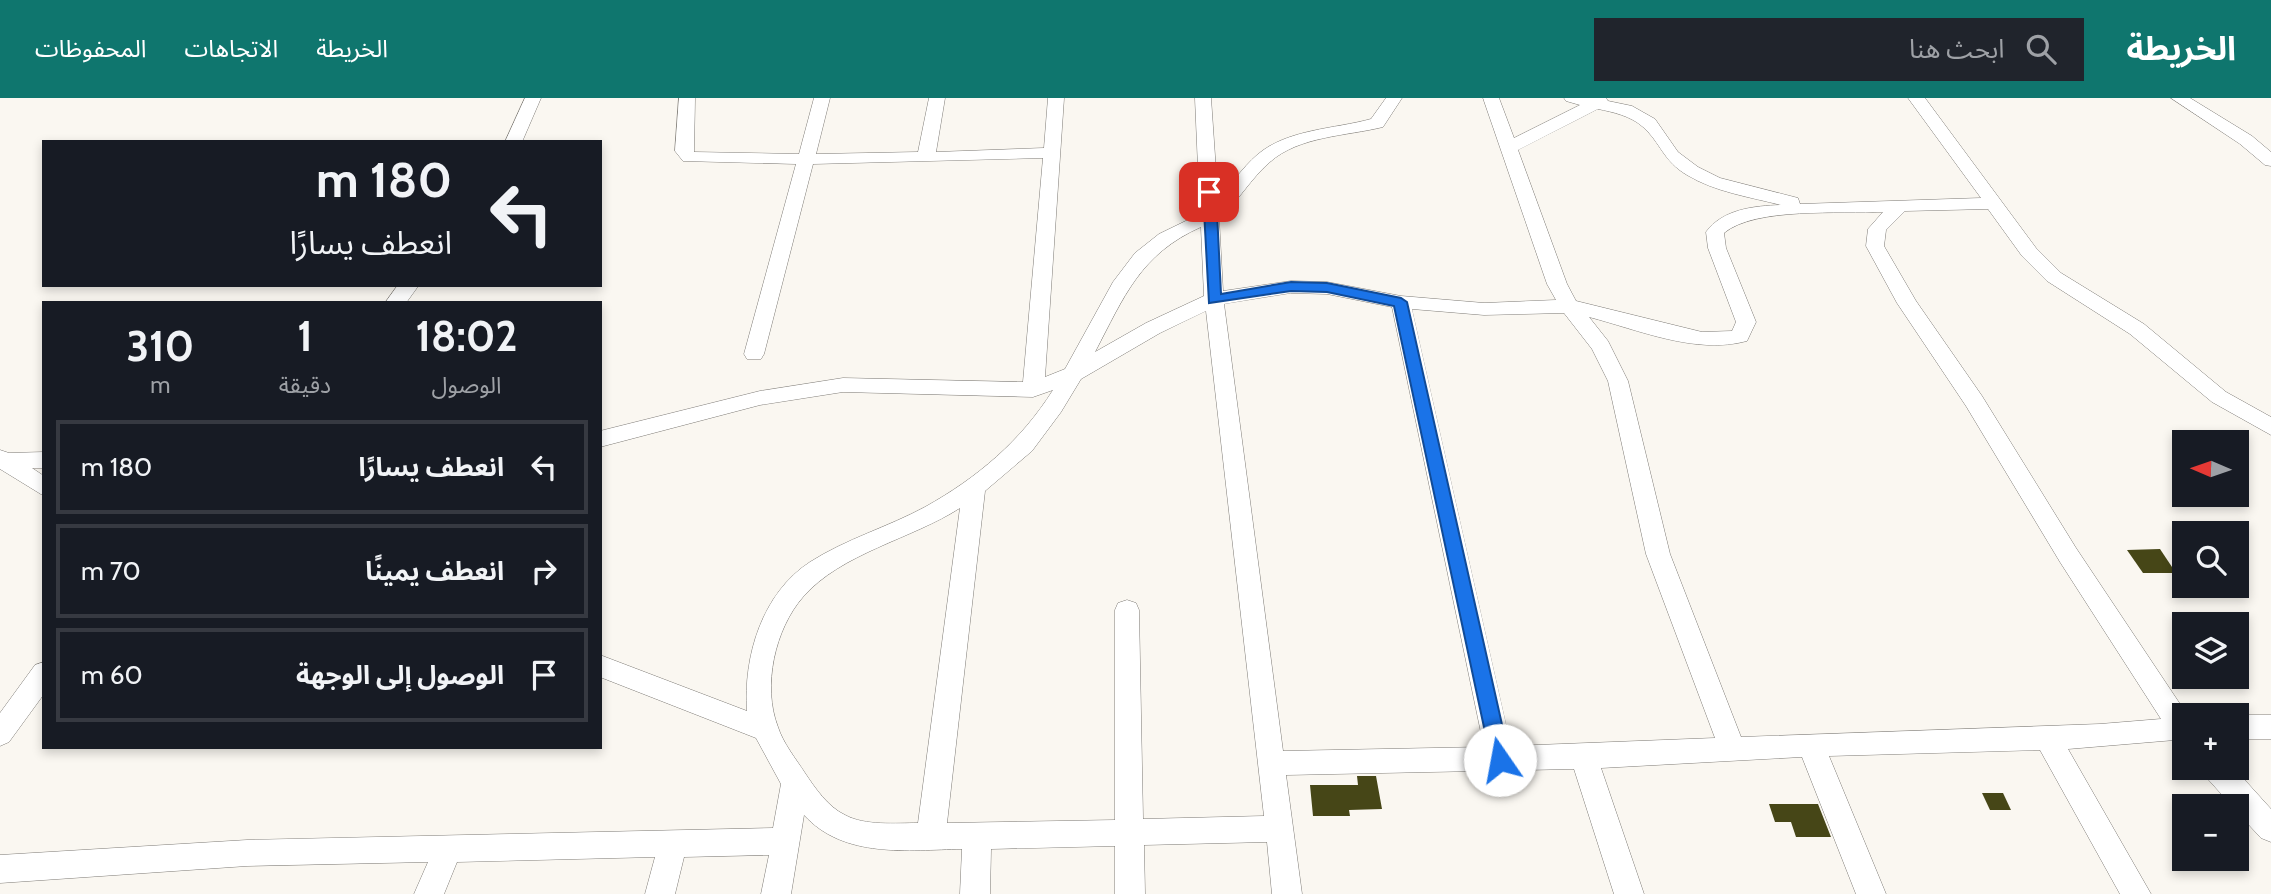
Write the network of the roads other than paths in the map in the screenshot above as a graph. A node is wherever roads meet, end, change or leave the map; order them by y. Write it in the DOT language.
graph roads {
  1 [pos="533,98"];
  2 [pos="687,98"];
  3 [pos="822,98"];
  4 [pos="937,98"];
  5 [pos="1056,98"];
  6 [pos="1203,98"];
  7 [pos="1394,98"];
  8 [pos="1491,98"];
  9 [pos="1572,98"];
  10 [pos="1916,98"];
  11 [pos="2179,98"];
  12 [pos="1602,100"];
  13 [pos="514,140"];
  14 [pos="1510,147"];
  15 [pos="1053,153"];
  16 [pos="926,157"];
  17 [pos="804,159"];
  18 [pos="2271,161"];
  19 [pos="1993,203"];
  20 [pos="1898,208"];
  21 [pos="1822,209"];
  22 [pos="1211,215"];
  23 [pos="407,287"];
  24 [pos="1214,299"];
  25 [pos="397,301"];
  26 [pos="1401,302"];
  27 [pos="1569,306"];
  28 [pos="754,354"];
  29 [pos="1073,374"];
  30 [pos="1033,390"];
  31 [pos="2271,427"];
  32 [pos="602,438"];
  33 [pos="4,459"];
  34 [pos="42,460"];
  35 [pos="974,486"];
  36 [pos="42,487"];
  37 [pos="1127,610"];
  38 [pos="602,667"];
  39 [pos="42,676"];
  40 [pos="2172,712"];
  41 [pos="2249,727"];
  42 [pos="2271,727"];
  43 [pos="765,730"];
  44 [pos="2172,730"];
  45 [pos="0,734"];
  46 [pos="2048,738"];
  47 [pos="1811,745"];
  48 [pos="1732,749"];
  49 [pos="1584,757"];
  50 [pos="1500,760"];
  51 [pos="1273,763"];
  52 [pos="2227,780"];
  53 [pos="795,784"];
  54 [pos="1280,829"];
  55 [pos="2271,829"];
  56 [pos="1129,832"];
  57 [pos="931,835"];
  58 [pos="977,836"];
  59 [pos="785,841"];
  60 [pos="673,845"];
  61 [pos="447,850"];
  62 [pos="0,869"];
  63 [pos="429,894"];
  64 [pos="660,894"];
  65 [pos="776,894"];
  66 [pos="975,894"];
  67 [pos="1130,894"];
  68 [pos="1287,894"];
  69 [pos="1629,894"];
  70 [pos="1871,894"];
  71 [pos="2136,894"];
  1 -- 13 [label="street"];
  2 -- 17 [label="street"];
  3 -- 17 [label="street"];
  4 -- 16 [label="street"];
  5 -- 15 [label="street"];
  6 -- 22 [label="street"];
  7 -- 22 [label="street"];
  8 -- 14 [label="street"];
  9 -- 12 [label="street"];
  10 -- 19 [label="street"];
  11 -- 18 [label="street"];
  12 -- 14 [label="street"];
  12 -- 21 [label="street"];
  14 -- 27 [label="street"];
  15 -- 16 [label="street"];
  15 -- 30 [label="street"];
  16 -- 17 [label="street"];
  17 -- 28 [label="street"];
  19 -- 20 [label="street"];
  19 -- 31 [label="street"];
  20 -- 21 [label="street"];
  20 -- 40 [label="street"];
  21 -- 27 [label="street"];
  22 -- 24 [label="street"];
  22 -- 29 [label="street"];
  23 -- 25 [label="street"];
  24 -- 26 [label="street"];
  24 -- 29 [label="street"];
  24 -- 51 [label="street"];
  26 -- 27 [label="street"];
  26 -- 50 [label="street"];
  27 -- 48 [label="street"];
  29 -- 30 [label="street"];
  29 -- 35 [label="street"];
  30 -- 32 [label="street"];
  33 -- 34 [label="street"];
  33 -- 36 [label="street"];
  35 -- 43 [label="street"];
  35 -- 57 [label="street"];
  37 -- 56 [label="street"];
  38 -- 43 [label="street"];
  39 -- 45 [label="street"];
  41 -- 42 [label="street"];
  43 -- 53 [label="street"];
  44 -- 46 [label="street"];
  46 -- 47 [label="street"];
  46 -- 71 [label="street"];
  47 -- 48 [label="street"];
  47 -- 70 [label="street"];
  48 -- 49 [label="street"];
  49 -- 50 [label="street"];
  49 -- 69 [label="street"];
  50 -- 51 [label="street"];
  51 -- 54 [label="street"];
  52 -- 55 [label="street"];
  53 -- 57 [label="street"];
  53 -- 59 [label="street"];
  54 -- 56 [label="street"];
  54 -- 68 [label="street"];
  56 -- 58 [label="street"];
  56 -- 67 [label="street"];
  57 -- 58 [label="street"];
  58 -- 66 [label="street"];
  59 -- 60 [label="street"];
  59 -- 65 [label="street"];
  60 -- 61 [label="street"];
  60 -- 64 [label="street"];
  61 -- 62 [label="street"];
  61 -- 63 [label="street"];
}
